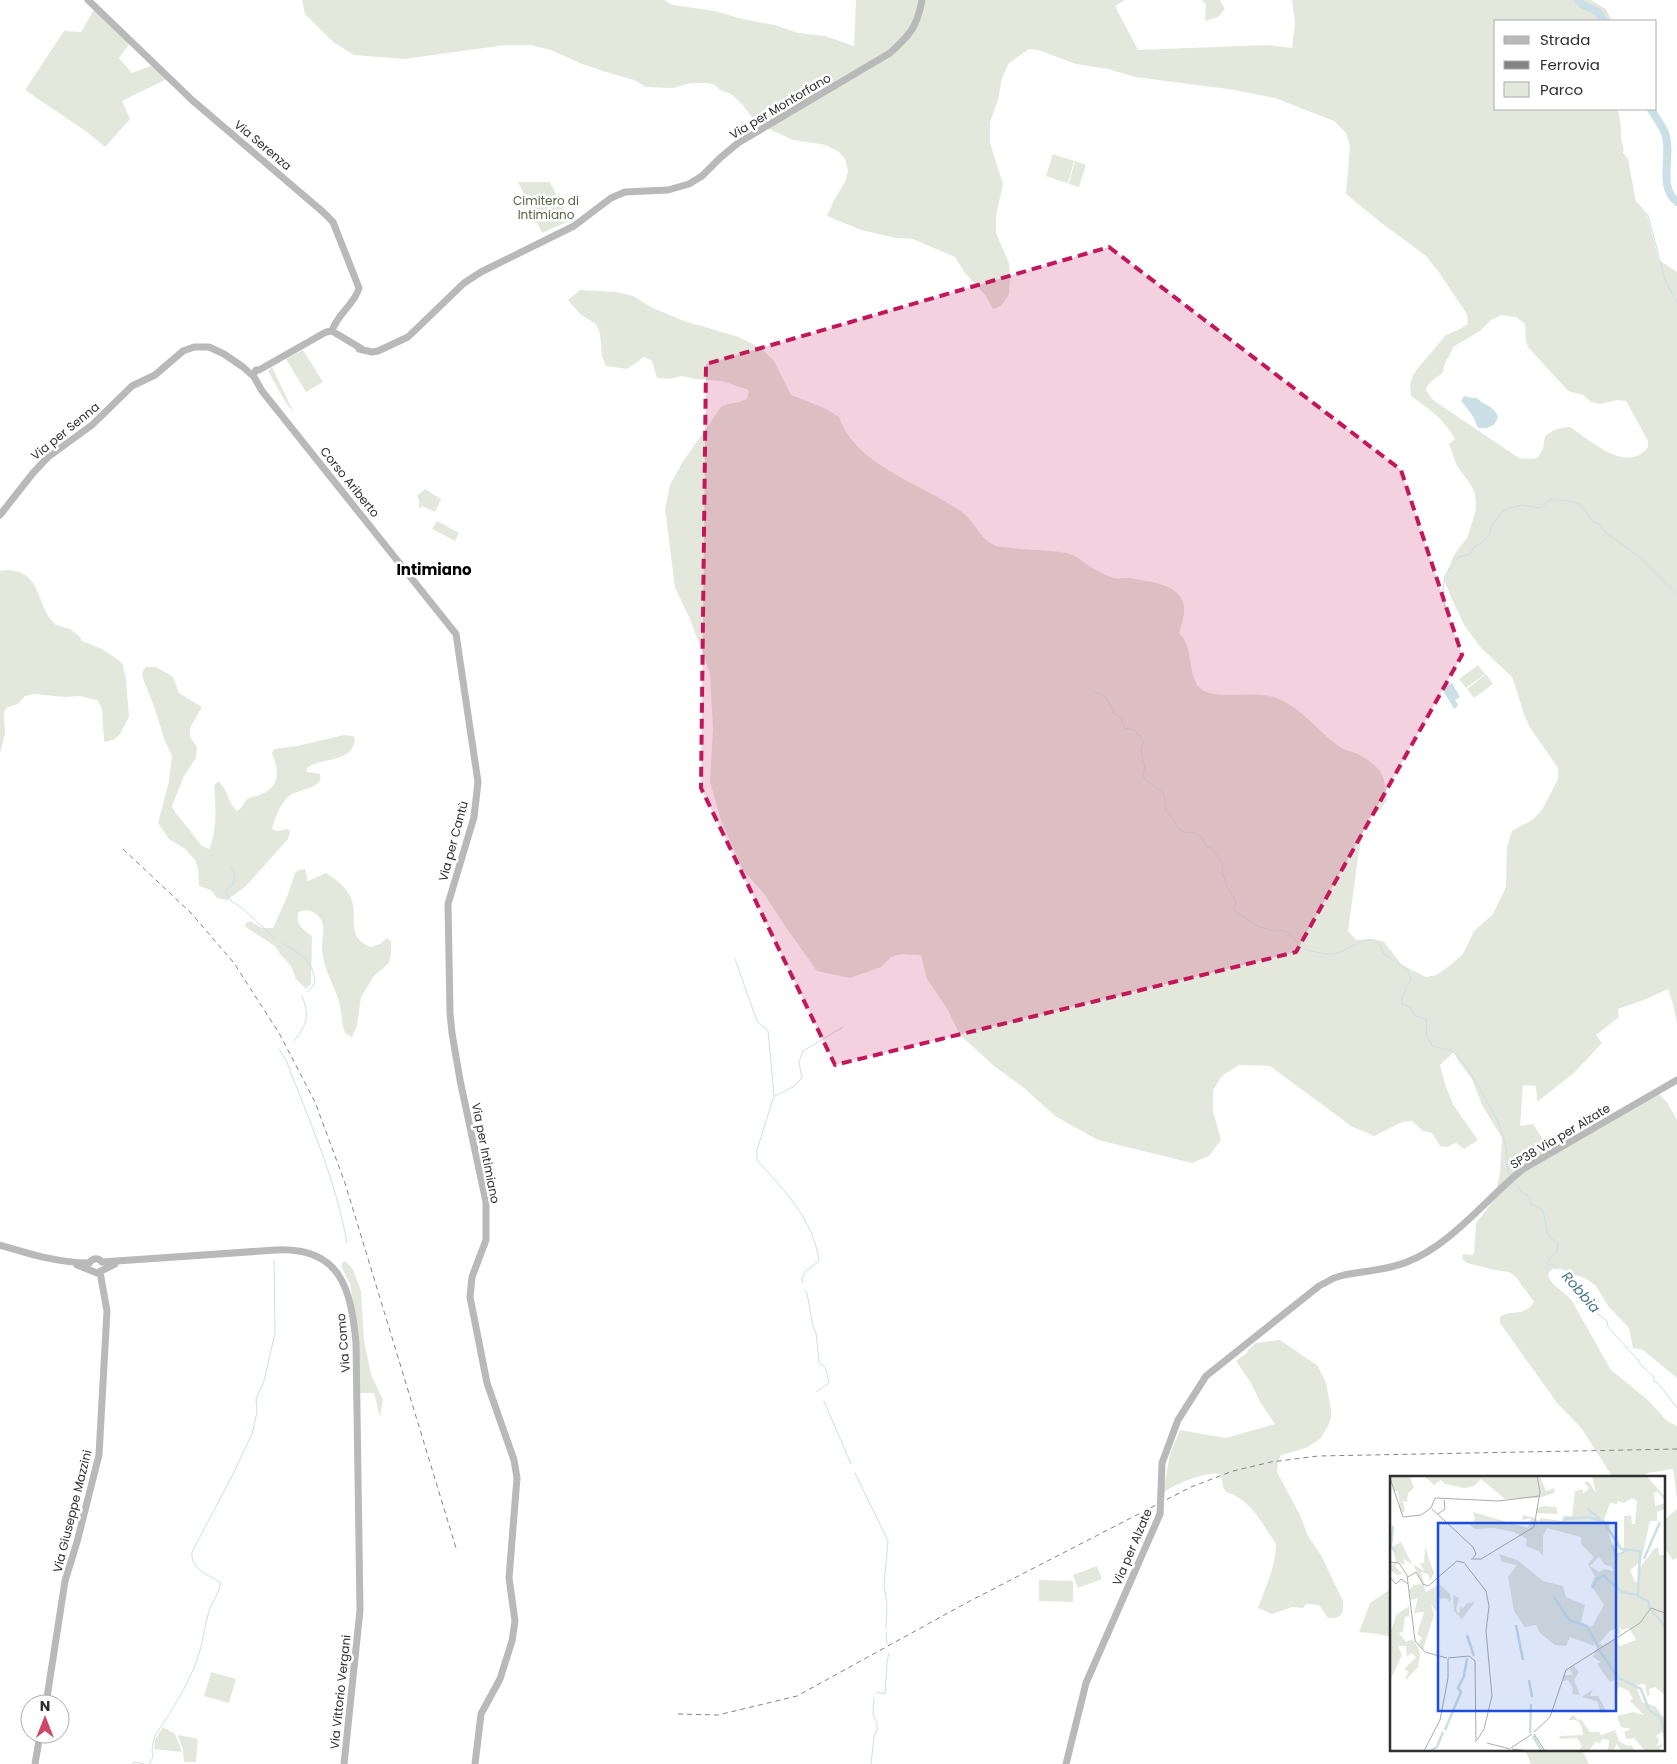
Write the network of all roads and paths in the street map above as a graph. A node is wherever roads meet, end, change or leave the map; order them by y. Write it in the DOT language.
graph roads {
  1 [pos="88,0"];
  2 [pos="922,0"];
  3 [pos="332,332"];
  4 [pos="313,340"];
  5 [pos="362,349"];
  6 [pos="258,375"];
  7 [pos="0,515"];
  8 [pos="422,590"];
  9 [pos="460,1080"];
  10 [pos="1677,1080"];
  11 [pos="0,1245"];
  12 [pos="1416,1258"];
  13 [pos="96,1268"];
  14 [pos="359,1622"];
  15 [pos="48,1694"];
  16 [pos="38,1744"];
  17 [pos="35,1764"];
  18 [pos="344,1764"];
  19 [pos="475,1764"];
  20 [pos="1066,1764"];
  1 -- 3 [label="street, Via Serenza"];
  2 -- 5 [label="street, Via per Montorfano"];
  3 -- 4 [label="street"];
  3 -- 5 [label="street"];
  4 -- 5 [label="street"];
  4 -- 6 [label="street"];
  6 -- 7 [label="street, Via per Senna"];
  6 -- 8 [label="street, Corso Ariberto"];
  8 -- 9 [label="street, Via per Cantù"];
  9 -- 19 [label="street, Via per Intimiano"];
  10 -- 12 [label="street, SP38 Via per Alzate"];
  11 -- 13 [label="street, Via Como"];
  12 -- 20 [label="street, Via per Alzate, bridge"];
  13 -- 14 [label="street, Via Como"];
  13 -- 15 [label="street, Via Giuseppe Mazzini"];
  14 -- 18 [label="street, Via Vittorio Vergani"];
  16 -- 17 [label="street"];
}
